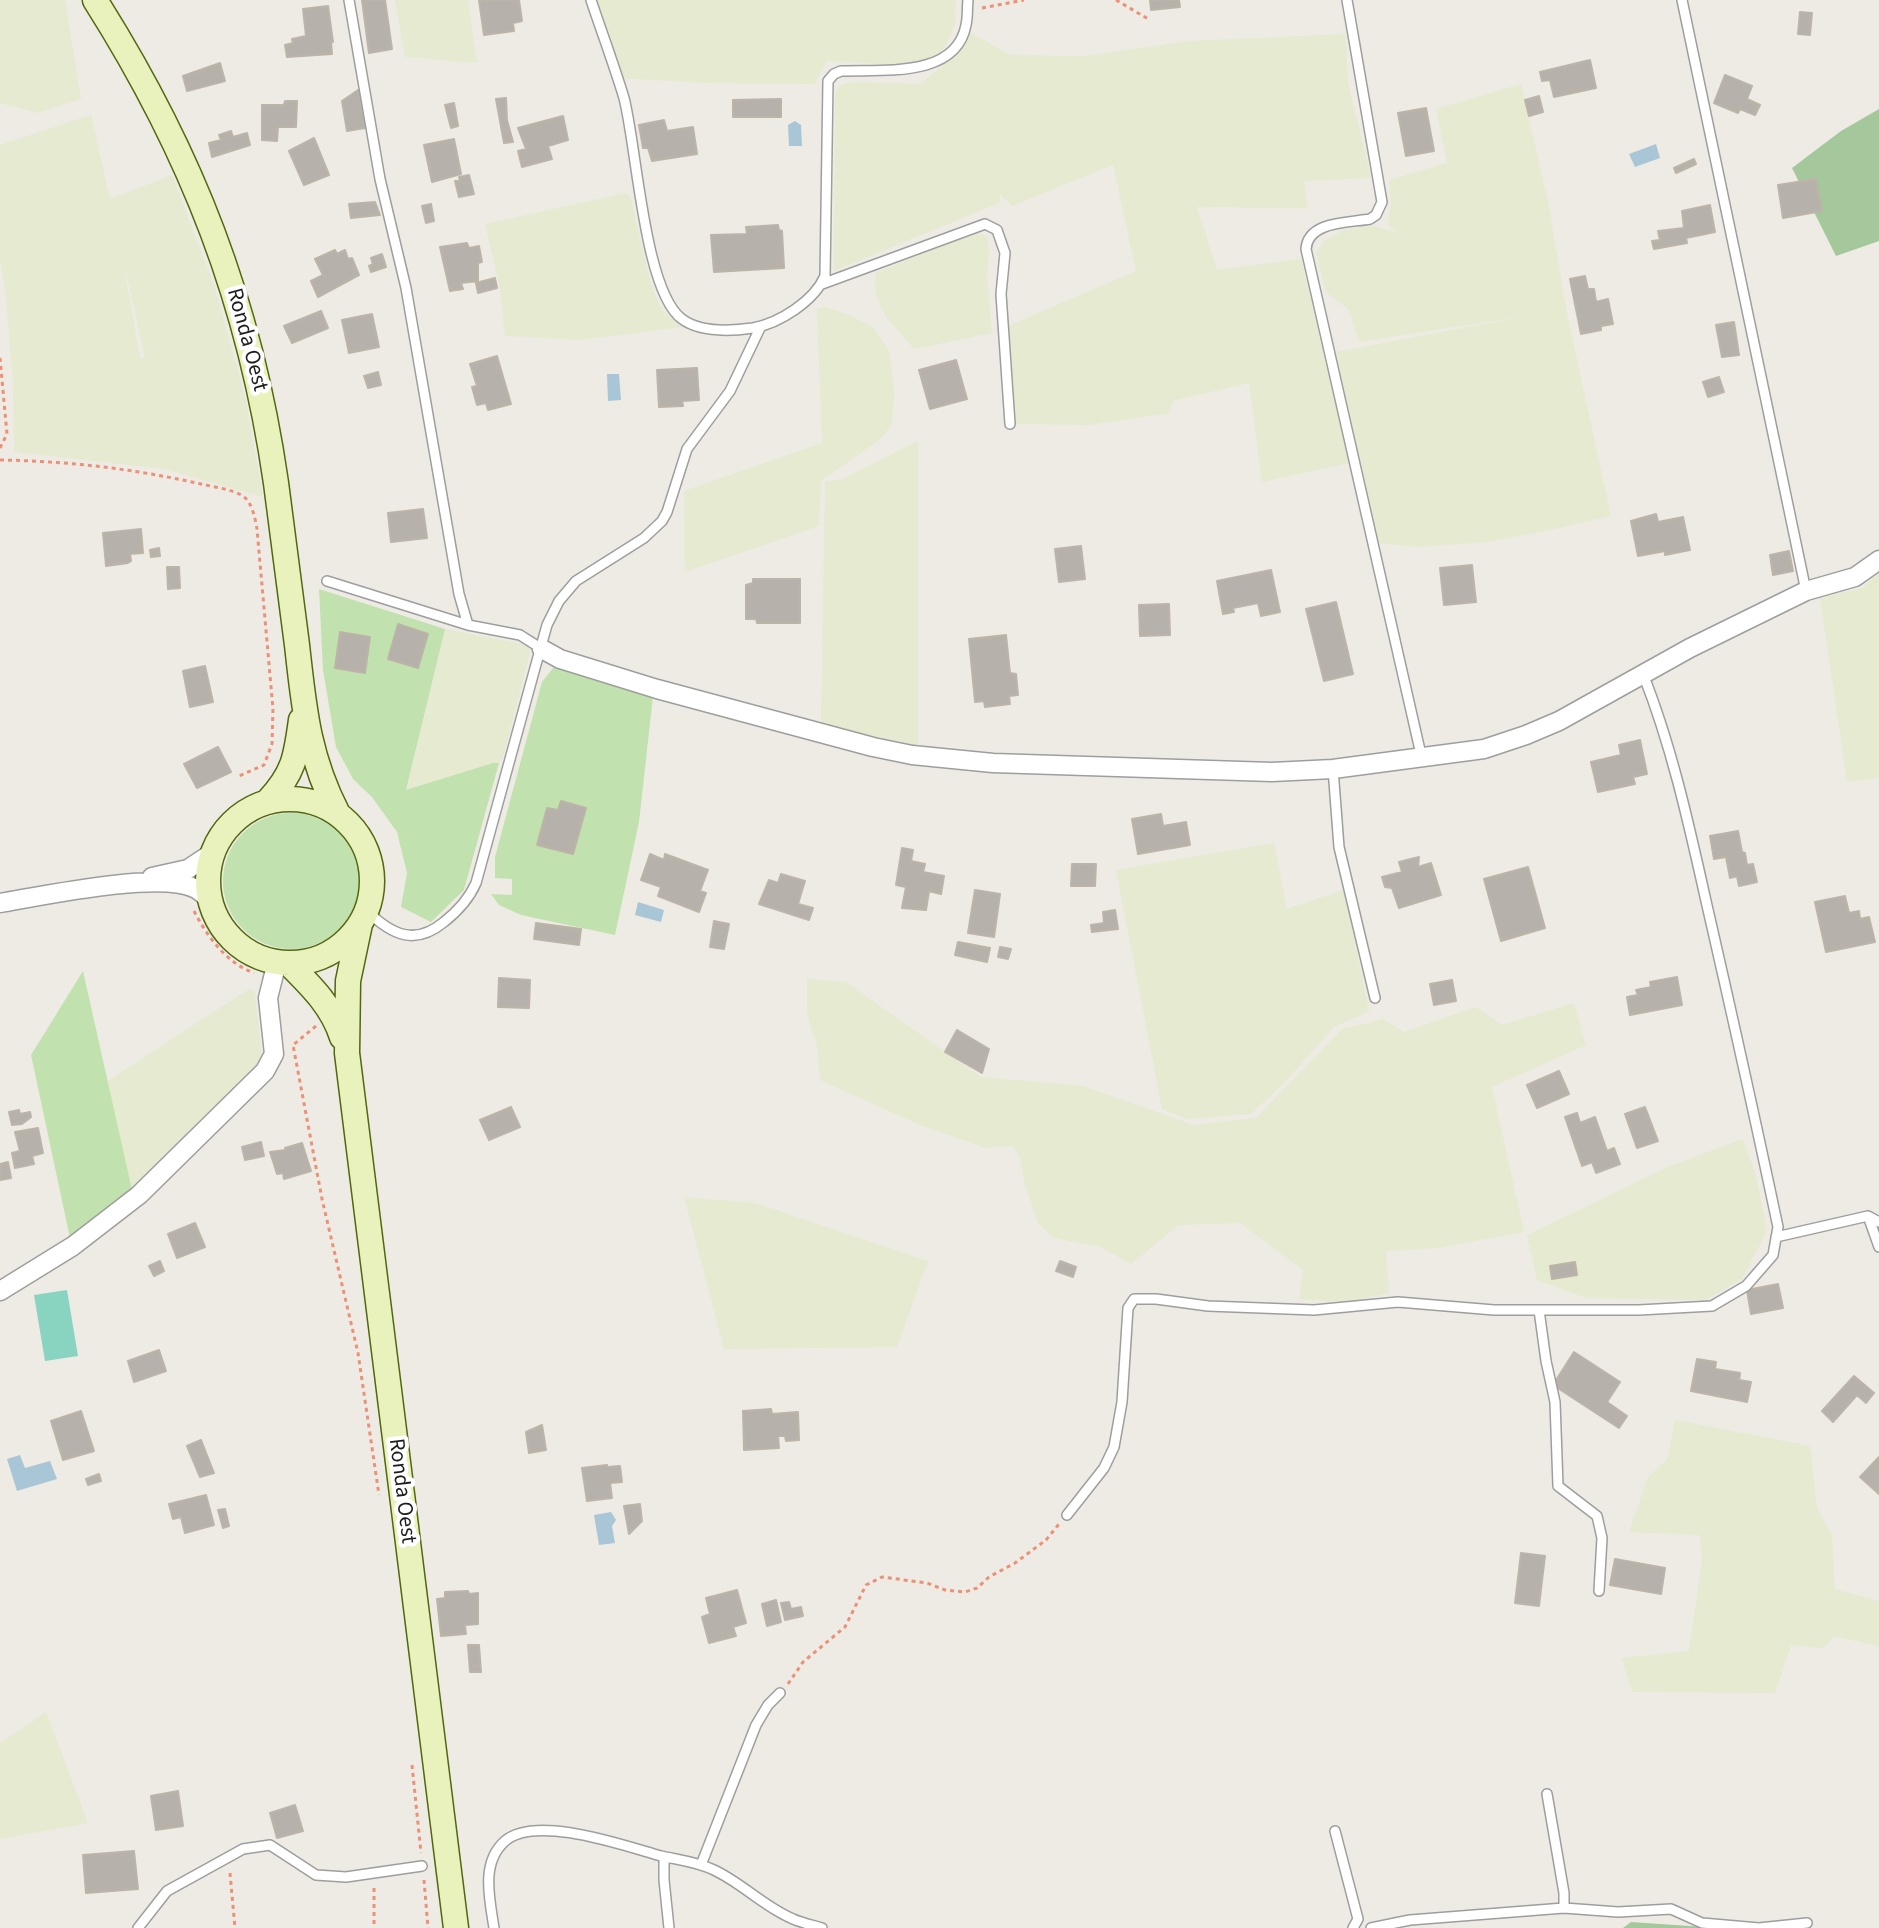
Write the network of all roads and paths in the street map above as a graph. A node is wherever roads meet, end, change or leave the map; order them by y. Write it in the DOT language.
graph roads {
  1 [pos="95,0"];
  2 [pos="349,0"];
  3 [pos="591,0"];
  4 [pos="968,0"];
  5 [pos="1024,0"];
  6 [pos="1116,0"];
  7 [pos="1347,0"];
  8 [pos="1682,0"];
  9 [pos="967,12"];
  10 [pos="1150,20"];
  11 [pos="822,284"];
  12 [pos="761,326"];
  13 [pos="0,358"];
  14 [pos="1010,424"];
  15 [pos="0,448"];
  16 [pos="0,460"];
  17 [pos="1879,560"];
  18 [pos="327,581"];
  19 [pos="1806,591"];
  20 [pos="468,625"];
  21 [pos="542,649"];
  22 [pos="1643,674"];
  23 [pos="303,710"];
  24 [pos="1422,759"];
  25 [pos="1333,769"];
  26 [pos="239,776"];
  27 [pos="268,801"];
  28 [pos="338,814"];
  29 [pos="212,853"];
  30 [pos="142,882"];
  31 [pos="200,901"];
  32 [pos="0,903"];
  33 [pos="363,918"];
  34 [pos="279,968"];
  35 [pos="1375,998"];
  36 [pos="322,1021"];
  37 [pos="347,1053"];
  38 [pos="1868,1216"];
  39 [pos="1879,1222"];
  40 [pos="1776,1237"];
  41 [pos="1879,1247"];
  42 [pos="0,1291"];
  43 [pos="1539,1310"];
  44 [pos="380,1504"];
  45 [pos="1067,1515"];
  46 [pos="1599,1591"];
  47 [pos="780,1693"];
  48 [pos="411,1756"];
  49 [pos="1547,1794"];
  50 [pos="1335,1831"];
  51 [pos="226,1857"];
  52 [pos="664,1857"];
  53 [pos="701,1865"];
  54 [pos="422,1866"];
  55 [pos="374,1872"];
  56 [pos="1564,1908"];
  57 [pos="1807,1923"];
  58 [pos="138,1928"];
  59 [pos="235,1928"];
  60 [pos="374,1928"];
  61 [pos="428,1928"];
  62 [pos="456,1928"];
  63 [pos="494,1928"];
  64 [pos="669,1928"];
  65 [pos="822,1928"];
  66 [pos="1353,1928"];
  67 [pos="1371,1928"];
  1 -- 23 [label="main road, Ronda Oest"];
  2 -- 20 [label="lane"];
  3 -- 12 [label="lane"];
  4 -- 9 [label="lane"];
  5 -- 9 [label="path"];
  6 -- 10 [label="path"];
  7 -- 24 [label="lane"];
  8 -- 19 [label="lane"];
  9 -- 11 [label="lane"];
  11 -- 12 [label="lane"];
  11 -- 14 [label="lane"];
  12 -- 21 [label="lane"];
  13 -- 15 [label="path"];
  16 -- 26 [label="path"];
  17 -- 19 [label="street"];
  18 -- 20 [label="lane"];
  19 -- 22 [label="street"];
  20 -- 21 [label="lane"];
  21 -- 25 [label="street"];
  21 -- 33 [label="lane"];
  22 -- 24 [label="street"];
  22 -- 40 [label="lane"];
  23 -- 27 [label="main road, Ronda Oest"];
  23 -- 28 [label="main road, Ronda Oest"];
  24 -- 25 [label="street"];
  25 -- 35 [label="lane"];
  27 -- 28 [label="main road"];
  27 -- 29 [label="main road"];
  28 -- 33 [label="main road"];
  29 -- 30 [label="street"];
  29 -- 31 [label="main road"];
  30 -- 31 [label="street"];
  30 -- 32 [label="street"];
  31 -- 34 [label="main road"];
  31 -- 34 [label="path"];
  33 -- 34 [label="main road"];
  33 -- 37 [label="main road, Ronda Oest"];
  34 -- 37 [label="main road, Ronda Oest"];
  34 -- 42 [label="street"];
  36 -- 44 [label="path"];
  37 -- 62 [label="main road, Ronda Oest"];
  38 -- 39 [label="lane"];
  38 -- 40 [label="lane"];
  38 -- 41 [label="lane"];
  40 -- 43 [label="lane"];
  43 -- 45 [label="lane"];
  43 -- 46 [label="lane"];
  45 -- 47 [label="path"];
  47 -- 53 [label="lane"];
  48 -- 54 [label="path"];
  49 -- 56 [label="lane"];
  50 -- 66 [label="lane"];
  51 -- 55 [label="lane"];
  51 -- 58 [label="lane"];
  51 -- 59 [label="path"];
  52 -- 53 [label="lane"];
  52 -- 63 [label="lane"];
  52 -- 64 [label="lane"];
  53 -- 65 [label="lane"];
  54 -- 55 [label="lane"];
  54 -- 61 [label="path"];
  55 -- 60 [label="path"];
  56 -- 57 [label="lane"];
  56 -- 67 [label="lane"];
}
